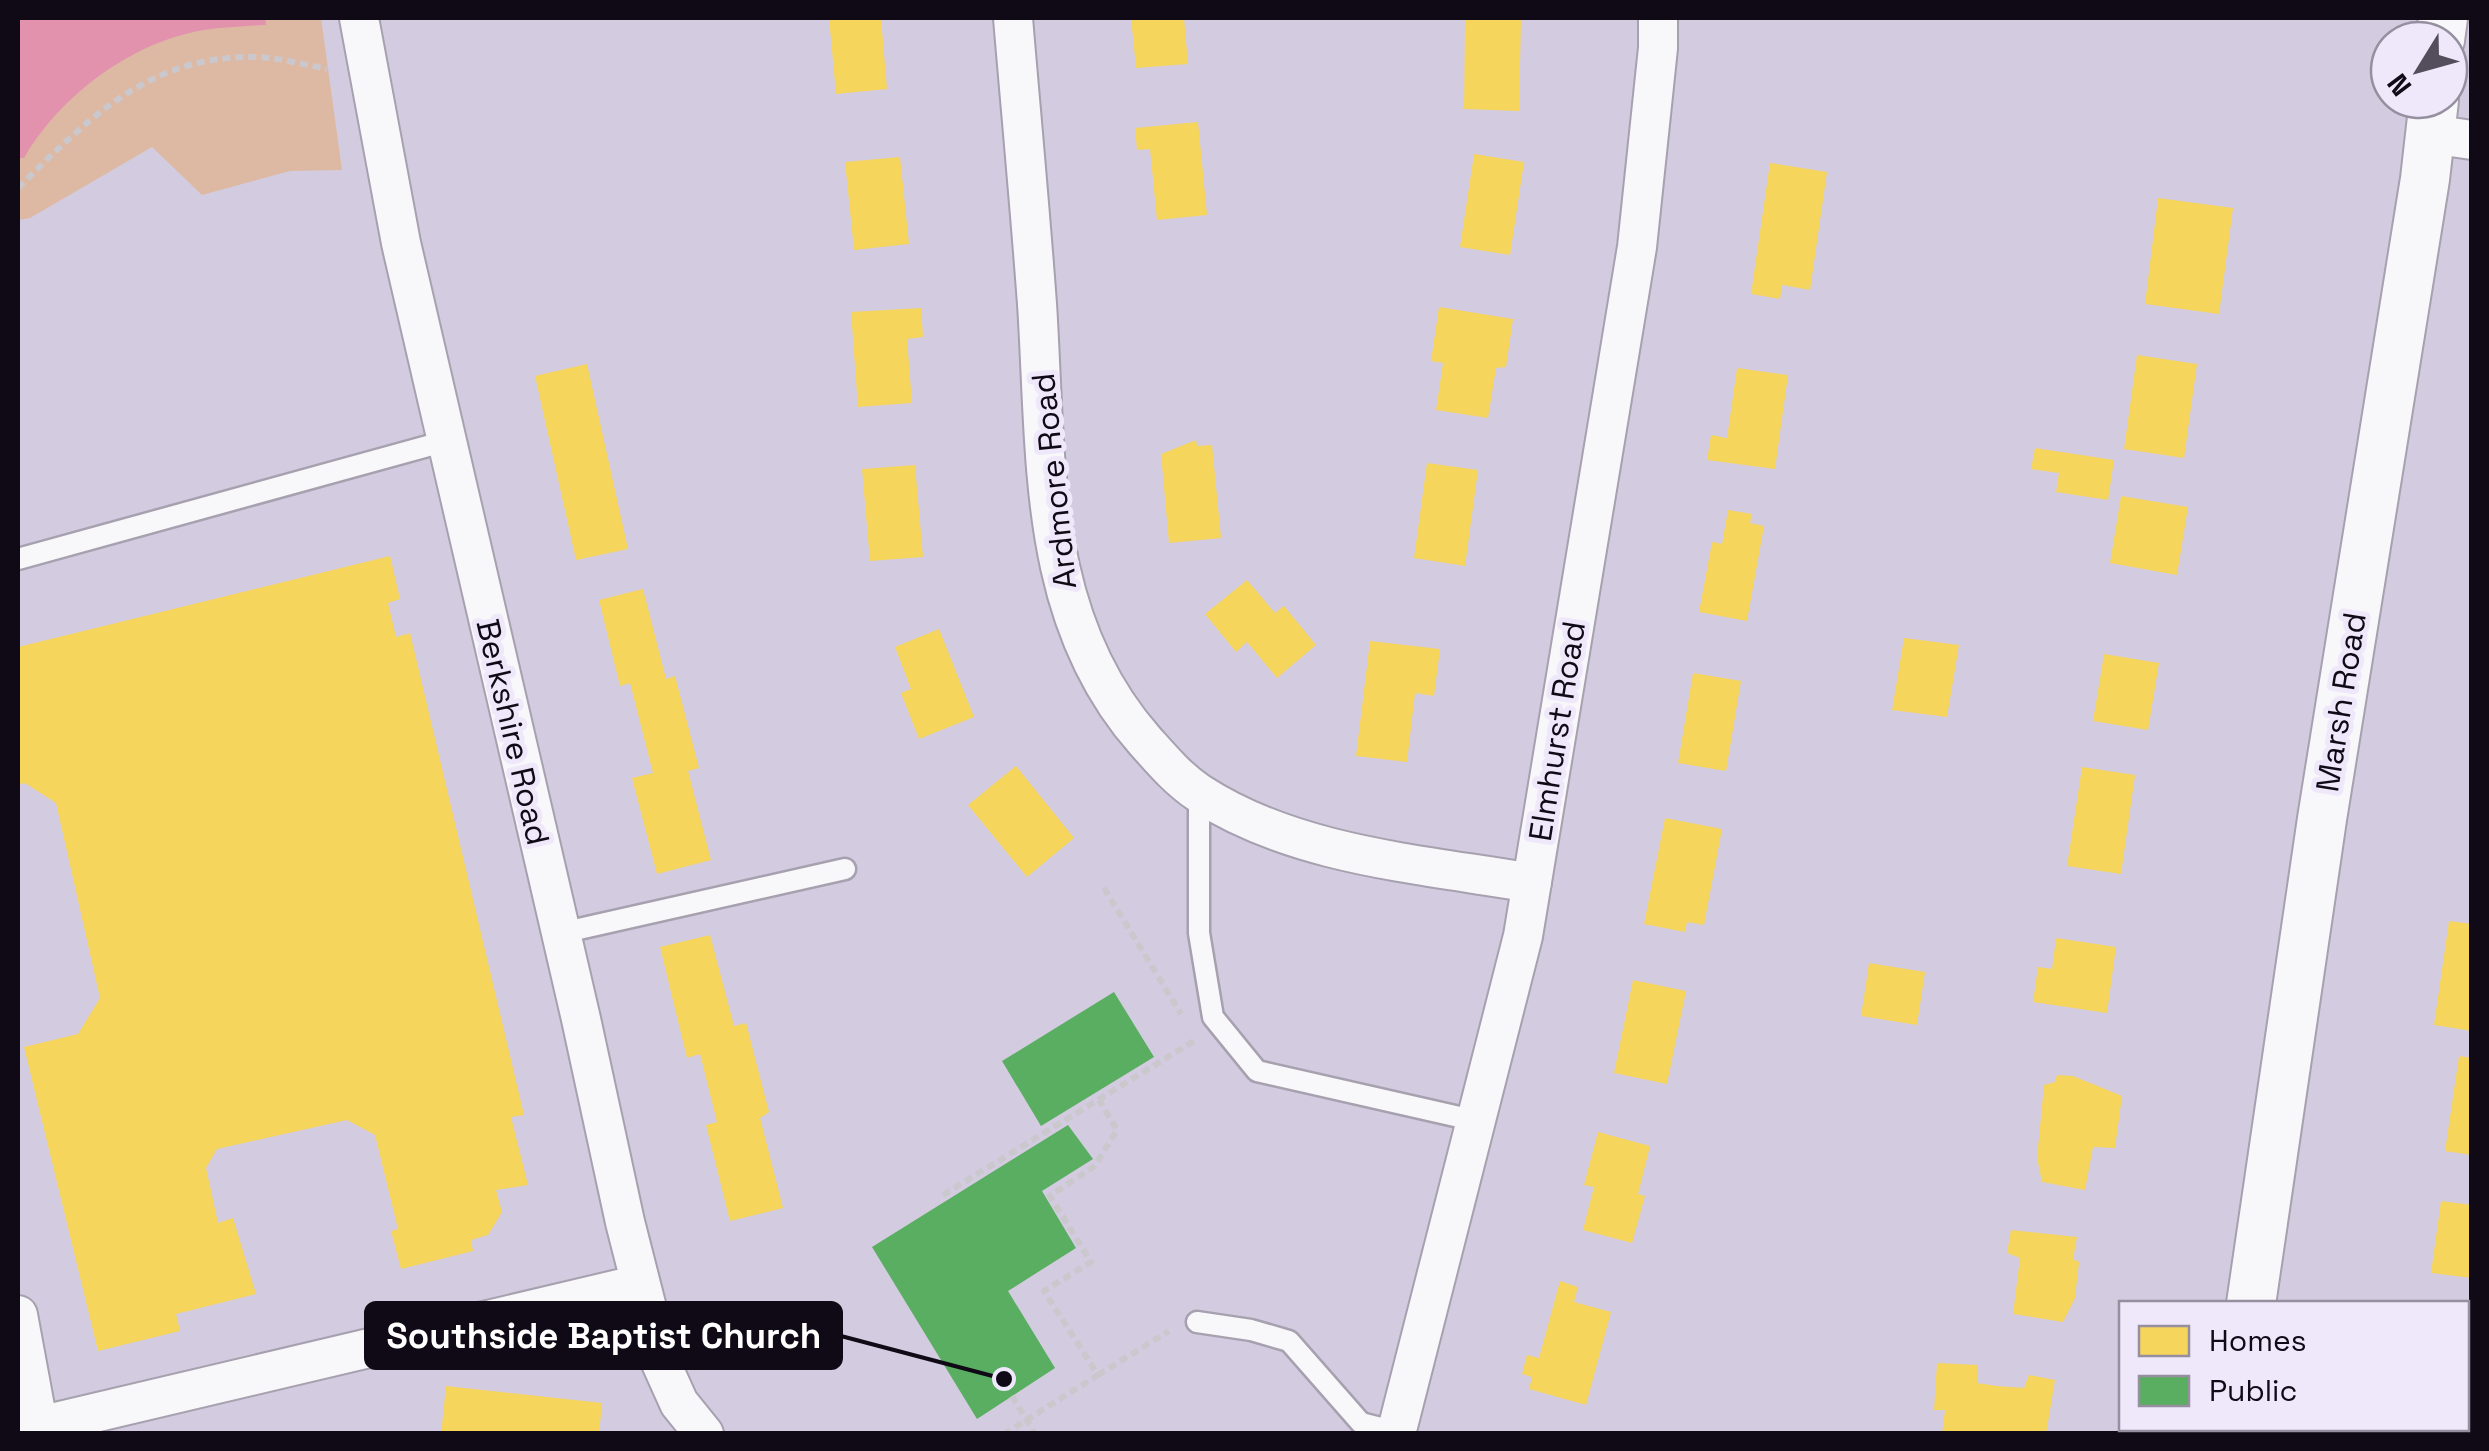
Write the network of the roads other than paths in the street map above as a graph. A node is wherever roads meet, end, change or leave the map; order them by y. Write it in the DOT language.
graph roads {
  1 [pos="359,18"];
  2 [pos="1014,18"];
  3 [pos="1658,18"];
  4 [pos="2445,125"];
  5 [pos="446,440"];
  6 [pos="18,559"];
  7 [pos="1199,793"];
  8 [pos="844,870"];
  9 [pos="1532,883"];
  10 [pos="561,934"];
  11 [pos="1477,1121"];
  12 [pos="640,1284"];
  13 [pos="2251,1301"];
  14 [pos="18,1315"];
  15 [pos="1198,1322"];
  16 [pos="39,1430"];
  17 [pos="1396,1433"];
  18 [pos="704,1434"];
  1 -- 5 [label="street, Berkshire Road"];
  2 -- 7 [label="street, Ardmore Road"];
  3 -- 9 [label="street, Elmhurst Road"];
  4 -- 13 [label="street, Marsh Road"];
  5 -- 6 [label="lane"];
  5 -- 10 [label="street, Berkshire Road"];
  7 -- 9 [label="street, Ardmore Road"];
  7 -- 11 [label="lane"];
  8 -- 10 [label="lane"];
  9 -- 11 [label="street, Elmhurst Road"];
  10 -- 12 [label="street, Berkshire Road"];
  11 -- 17 [label="street, Elmhurst Road"];
  12 -- 16 [label="street"];
  12 -- 18 [label="street, Berkshire Road"];
  14 -- 16 [label="street"];
  15 -- 17 [label="lane"];
}
